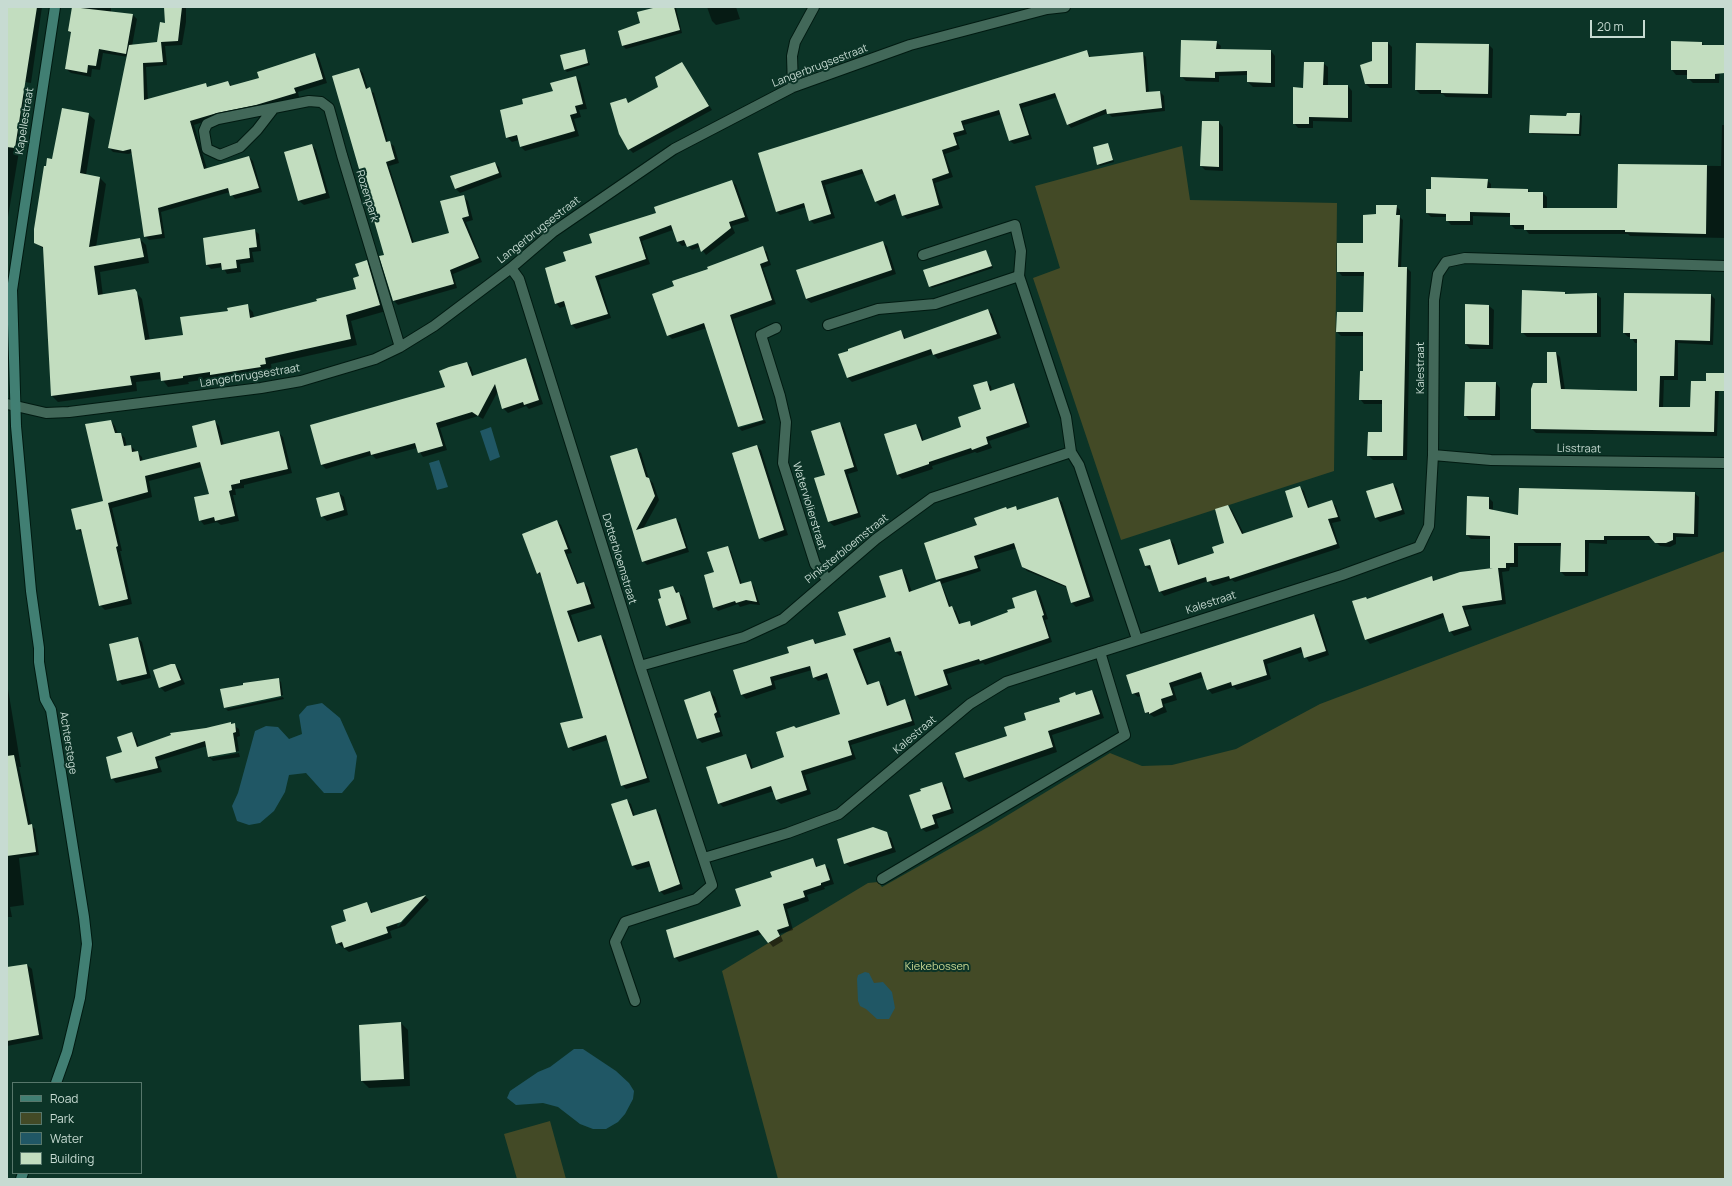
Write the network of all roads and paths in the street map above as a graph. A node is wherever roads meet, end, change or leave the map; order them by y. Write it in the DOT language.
graph roads {
  1 [pos="55,7"];
  2 [pos="814,7"];
  3 [pos="1065,7"];
  4 [pos="1047,8"];
  5 [pos="793,87"];
  6 [pos="274,108"];
  7 [pos="923,255"];
  8 [pos="1725,266"];
  9 [pos="511,268"];
  10 [pos="1019,276"];
  11 [pos="828,325"];
  12 [pos="776,328"];
  13 [pos="400,347"];
  14 [pos="11,404"];
  15 [pos="1071,452"];
  16 [pos="1433,455"];
  17 [pos="1725,463"];
  18 [pos="828,580"];
  19 [pos="1137,639"];
  20 [pos="1100,652"];
  21 [pos="640,666"];
  22 [pos="704,858"];
  23 [pos="882,879"];
  24 [pos="635,1001"];
  25 [pos="56,1082"];
  1 -- 14 [label="street, Kapellestraat"];
  2 -- 5 [label="street"];
  3 -- 4 [label="street, Langerbrugsestraat"];
  4 -- 5 [label="street, Langerbrugsestraat"];
  5 -- 9 [label="street, Langerbrugsestraat"];
  6 -- 6 [label="street, Rozenpark"];
  6 -- 13 [label="street, Rozenpark"];
  7 -- 10 [label="street"];
  8 -- 16 [label="street, Kalestraat"];
  9 -- 13 [label="street, Langerbrugsestraat"];
  9 -- 21 [label="street, Dotterbloemstraat"];
  10 -- 11 [label="street"];
  10 -- 15 [label="street"];
  12 -- 18 [label="street, Waterviolierstraat"];
  13 -- 14 [label="street, Langerbrugsestraat"];
  14 -- 25 [label="street, Achterstege"];
  15 -- 18 [label="street, Pinksterbloemstraat"];
  15 -- 19 [label="street"];
  16 -- 17 [label="street, Lisstraat"];
  16 -- 19 [label="street, Kalestraat"];
  18 -- 21 [label="street, Pinksterbloemstraat"];
  19 -- 20 [label="street, Kalestraat"];
  20 -- 22 [label="street, Kalestraat"];
  20 -- 23 [label="street"];
  21 -- 22 [label="street, Dotterbloemstraat"];
  22 -- 24 [label="street"];
}
